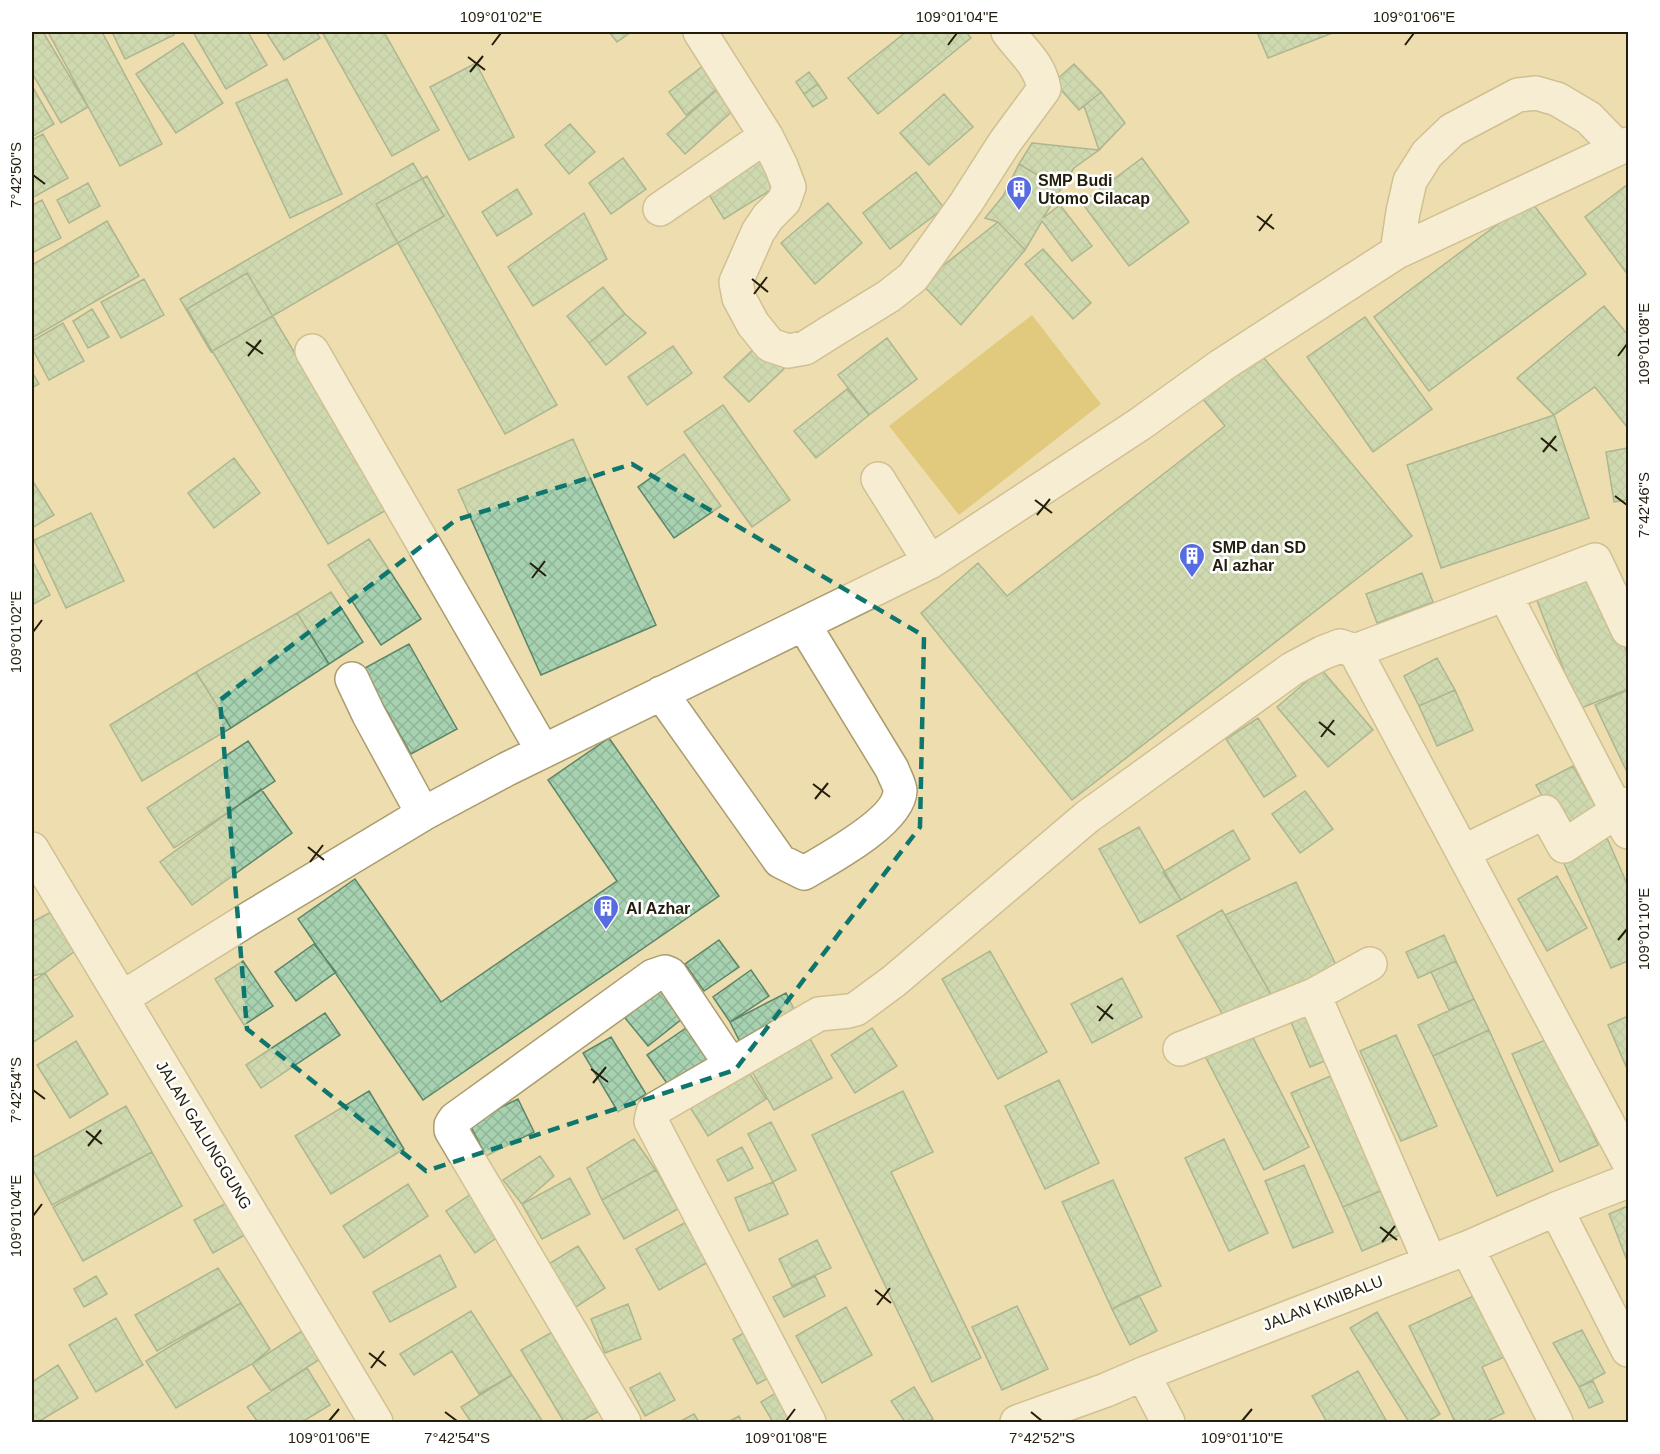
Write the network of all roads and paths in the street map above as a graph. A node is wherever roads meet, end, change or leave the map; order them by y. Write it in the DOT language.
graph roads {
  1 [pos="700,32"];
  2 [pos="1008,32"];
  3 [pos="766,136"];
  4 [pos="1623,146"];
  5 [pos="660,209"];
  6 [pos="1397,252"];
  7 [pos="312,351"];
  8 [pos="878,478"];
  9 [pos="930,562"];
  10 [pos="1506,595"];
  11 [pos="1626,617"];
  12 [pos="804,625"];
  13 [pos="1355,651"];
  14 [pos="352,679"];
  15 [pos="661,693"];
  16 [pos="543,752"];
  17 [pos="423,814"];
  18 [pos="1625,815"];
  19 [pos="32,849"];
  20 [pos="1463,852"];
  21 [pos="1370,964"];
  22 [pos="1314,995"];
  23 [pos="122,998"];
  24 [pos="1180,1049"];
  25 [pos="731,1065"];
  26 [pos="1629,1161"];
  27 [pos="1629,1181"];
  28 [pos="1556,1209"];
  29 [pos="1467,1248"];
  30 [pos="1430,1262"];
  31 [pos="1629,1350"];
  32 [pos="1143,1374"];
  33 [pos="376,1422"];
  34 [pos="624,1422"];
  35 [pos="809,1422"];
  36 [pos="1017,1422"];
  37 [pos="1168,1422"];
  38 [pos="1556,1422"];
  1 -- 3 [label="street"];
  2 -- 3 [label="street"];
  3 -- 5 [label="street"];
  4 -- 6 [label="street"];
  4 -- 6 [label="street"];
  6 -- 9 [label="street"];
  7 -- 16 [label="street"];
  8 -- 9 [label="street"];
  9 -- 12 [label="street"];
  10 -- 11 [label="street"];
  10 -- 13 [label="street"];
  10 -- 18 [label="street"];
  12 -- 15 [label="street"];
  12 -- 15 [label="street"];
  13 -- 20 [label="street"];
  13 -- 25 [label="street"];
  14 -- 17 [label="street"];
  15 -- 16 [label="street"];
  16 -- 17 [label="street"];
  17 -- 23 [label="street"];
  18 -- 20 [label="street"];
  19 -- 23 [label="street, JALAN GALUNGGUNG"];
  20 -- 26 [label="street"];
  21 -- 22 [label="street"];
  22 -- 24 [label="street"];
  22 -- 30 [label="street"];
  23 -- 33 [label="street, JALAN GALUNGGUNG"];
  25 -- 34 [label="street"];
  25 -- 35 [label="street"];
  27 -- 28 [label="street, JALAN KINIBALU"];
  28 -- 29 [label="street, JALAN KINIBALU"];
  28 -- 31 [label="street"];
  29 -- 30 [label="street, JALAN KINIBALU"];
  29 -- 38 [label="street"];
  30 -- 32 [label="street, JALAN KINIBALU"];
  32 -- 36 [label="street, JALAN KINIBALU"];
  32 -- 37 [label="street"];
}
